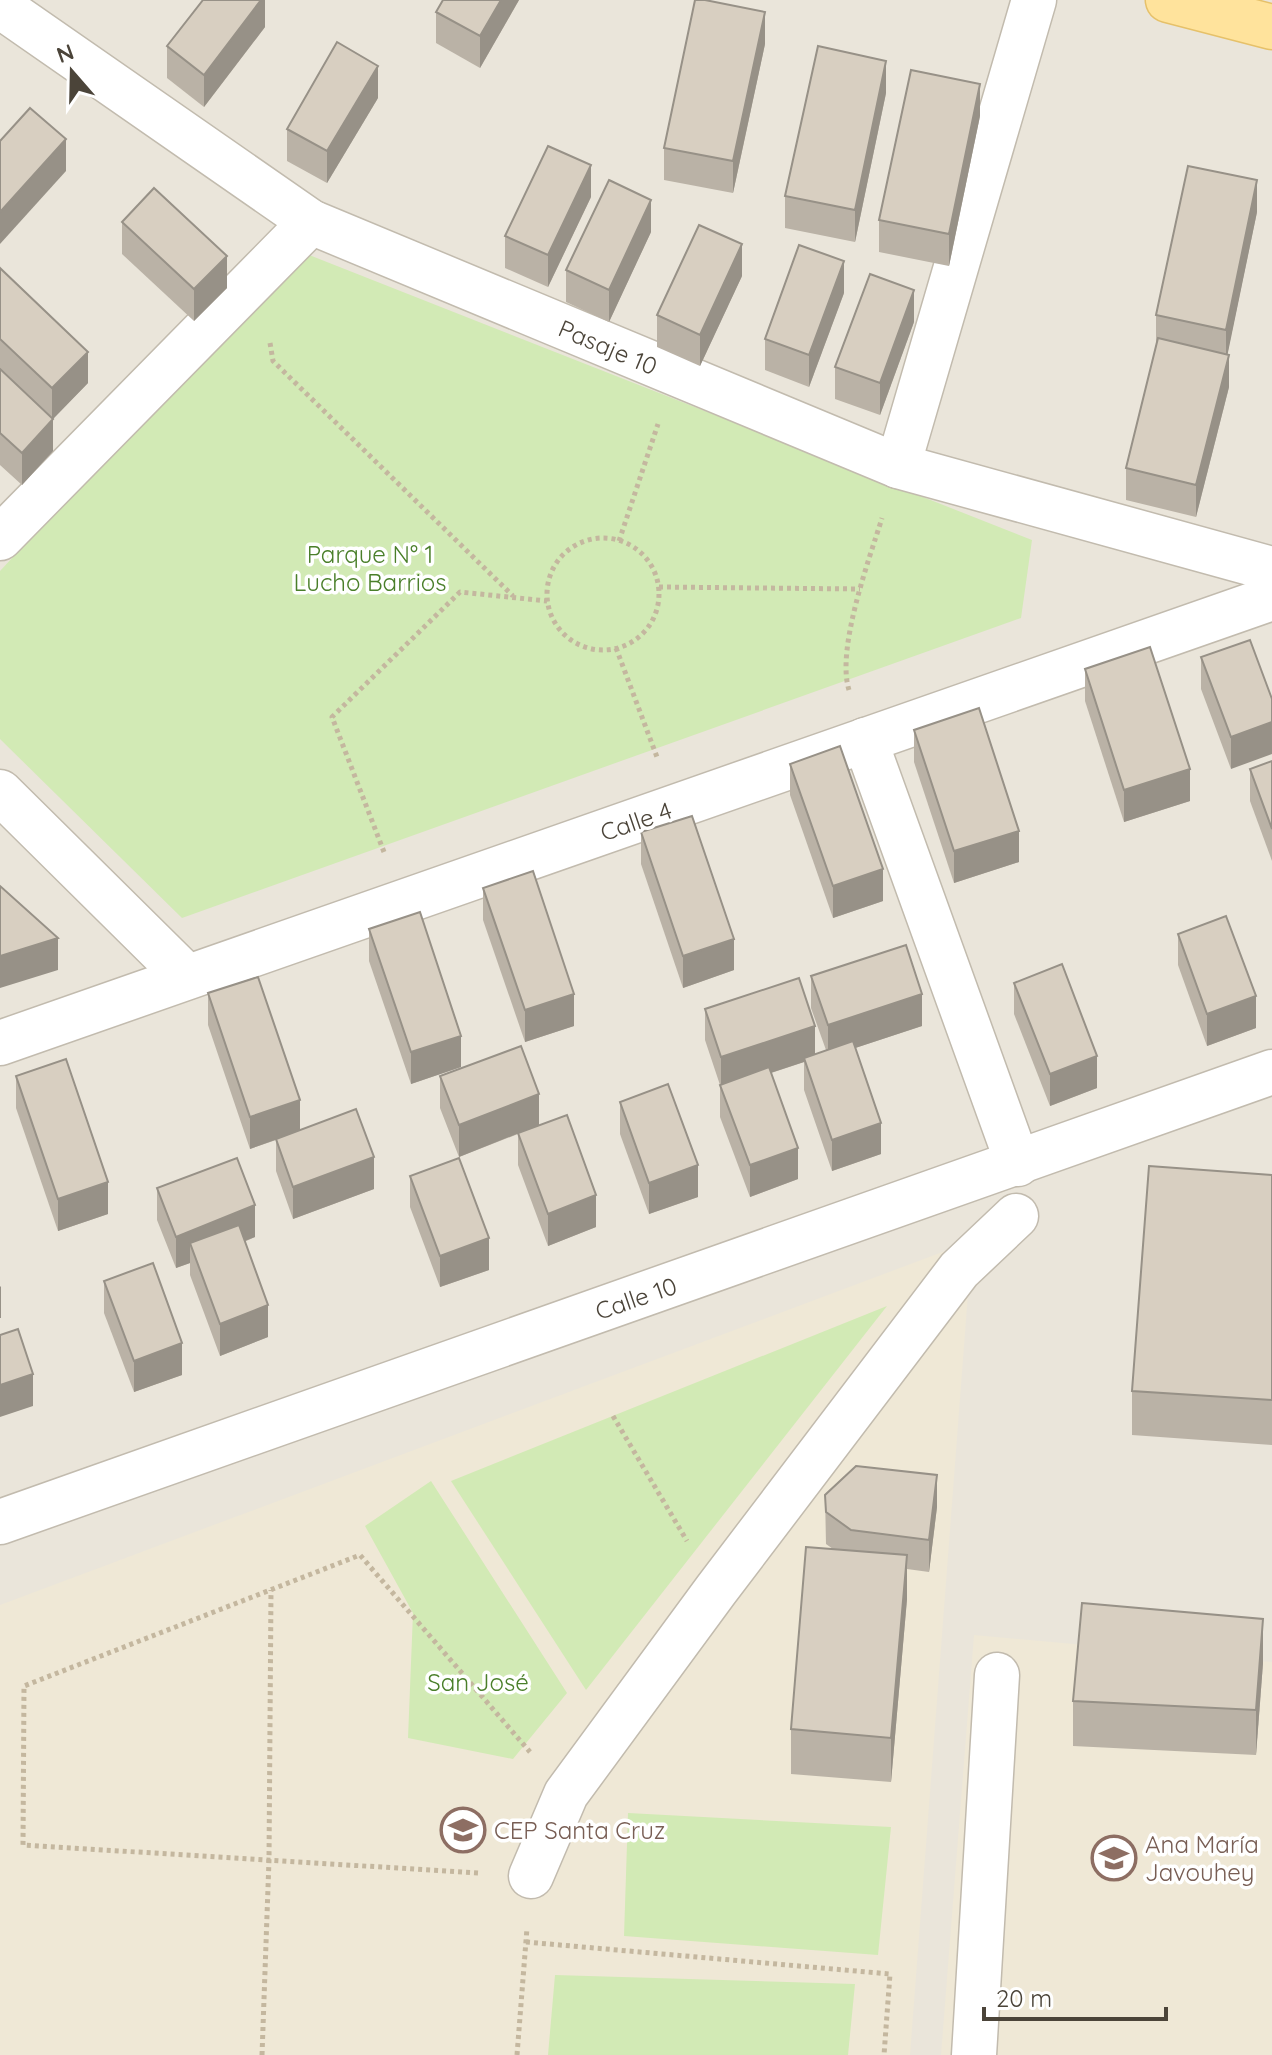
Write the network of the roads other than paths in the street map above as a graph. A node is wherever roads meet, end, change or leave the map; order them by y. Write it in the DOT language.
graph roads {
  1 [pos="1034,0"];
  2 [pos="1168,0"];
  3 [pos="0,6"];
  4 [pos="1272,27"];
  5 [pos="311,222"];
  6 [pos="898,466"];
  7 [pos="0,538"];
  8 [pos="1272,569"];
  9 [pos="1272,598"];
  10 [pos="865,740"];
  11 [pos="0,792"];
  12 [pos="187,977"];
  13 [pos="0,1043"];
  14 [pos="1272,1072"];
  15 [pos="1018,1164"];
  16 [pos="1016,1216"];
  17 [pos="0,1522"];
  18 [pos="997,1675"];
  19 [pos="531,1876"];
  20 [pos="974,2055"];
  1 -- 6 [label="street"];
  2 -- 4 [label="main road"];
  3 -- 5 [label="street, Pasaje 10"];
  5 -- 6 [label="street, Pasaje 10"];
  5 -- 7 [label="street"];
  6 -- 8 [label="street, Pasaje 10"];
  9 -- 10 [label="street, Calle 4"];
  10 -- 12 [label="street, Calle 4"];
  10 -- 15 [label="street"];
  11 -- 12 [label="street"];
  12 -- 13 [label="street, Calle 4"];
  14 -- 15 [label="street, Calle 10"];
  15 -- 17 [label="street, Calle 10"];
  16 -- 19 [label="street"];
  18 -- 20 [label="street"];
}
